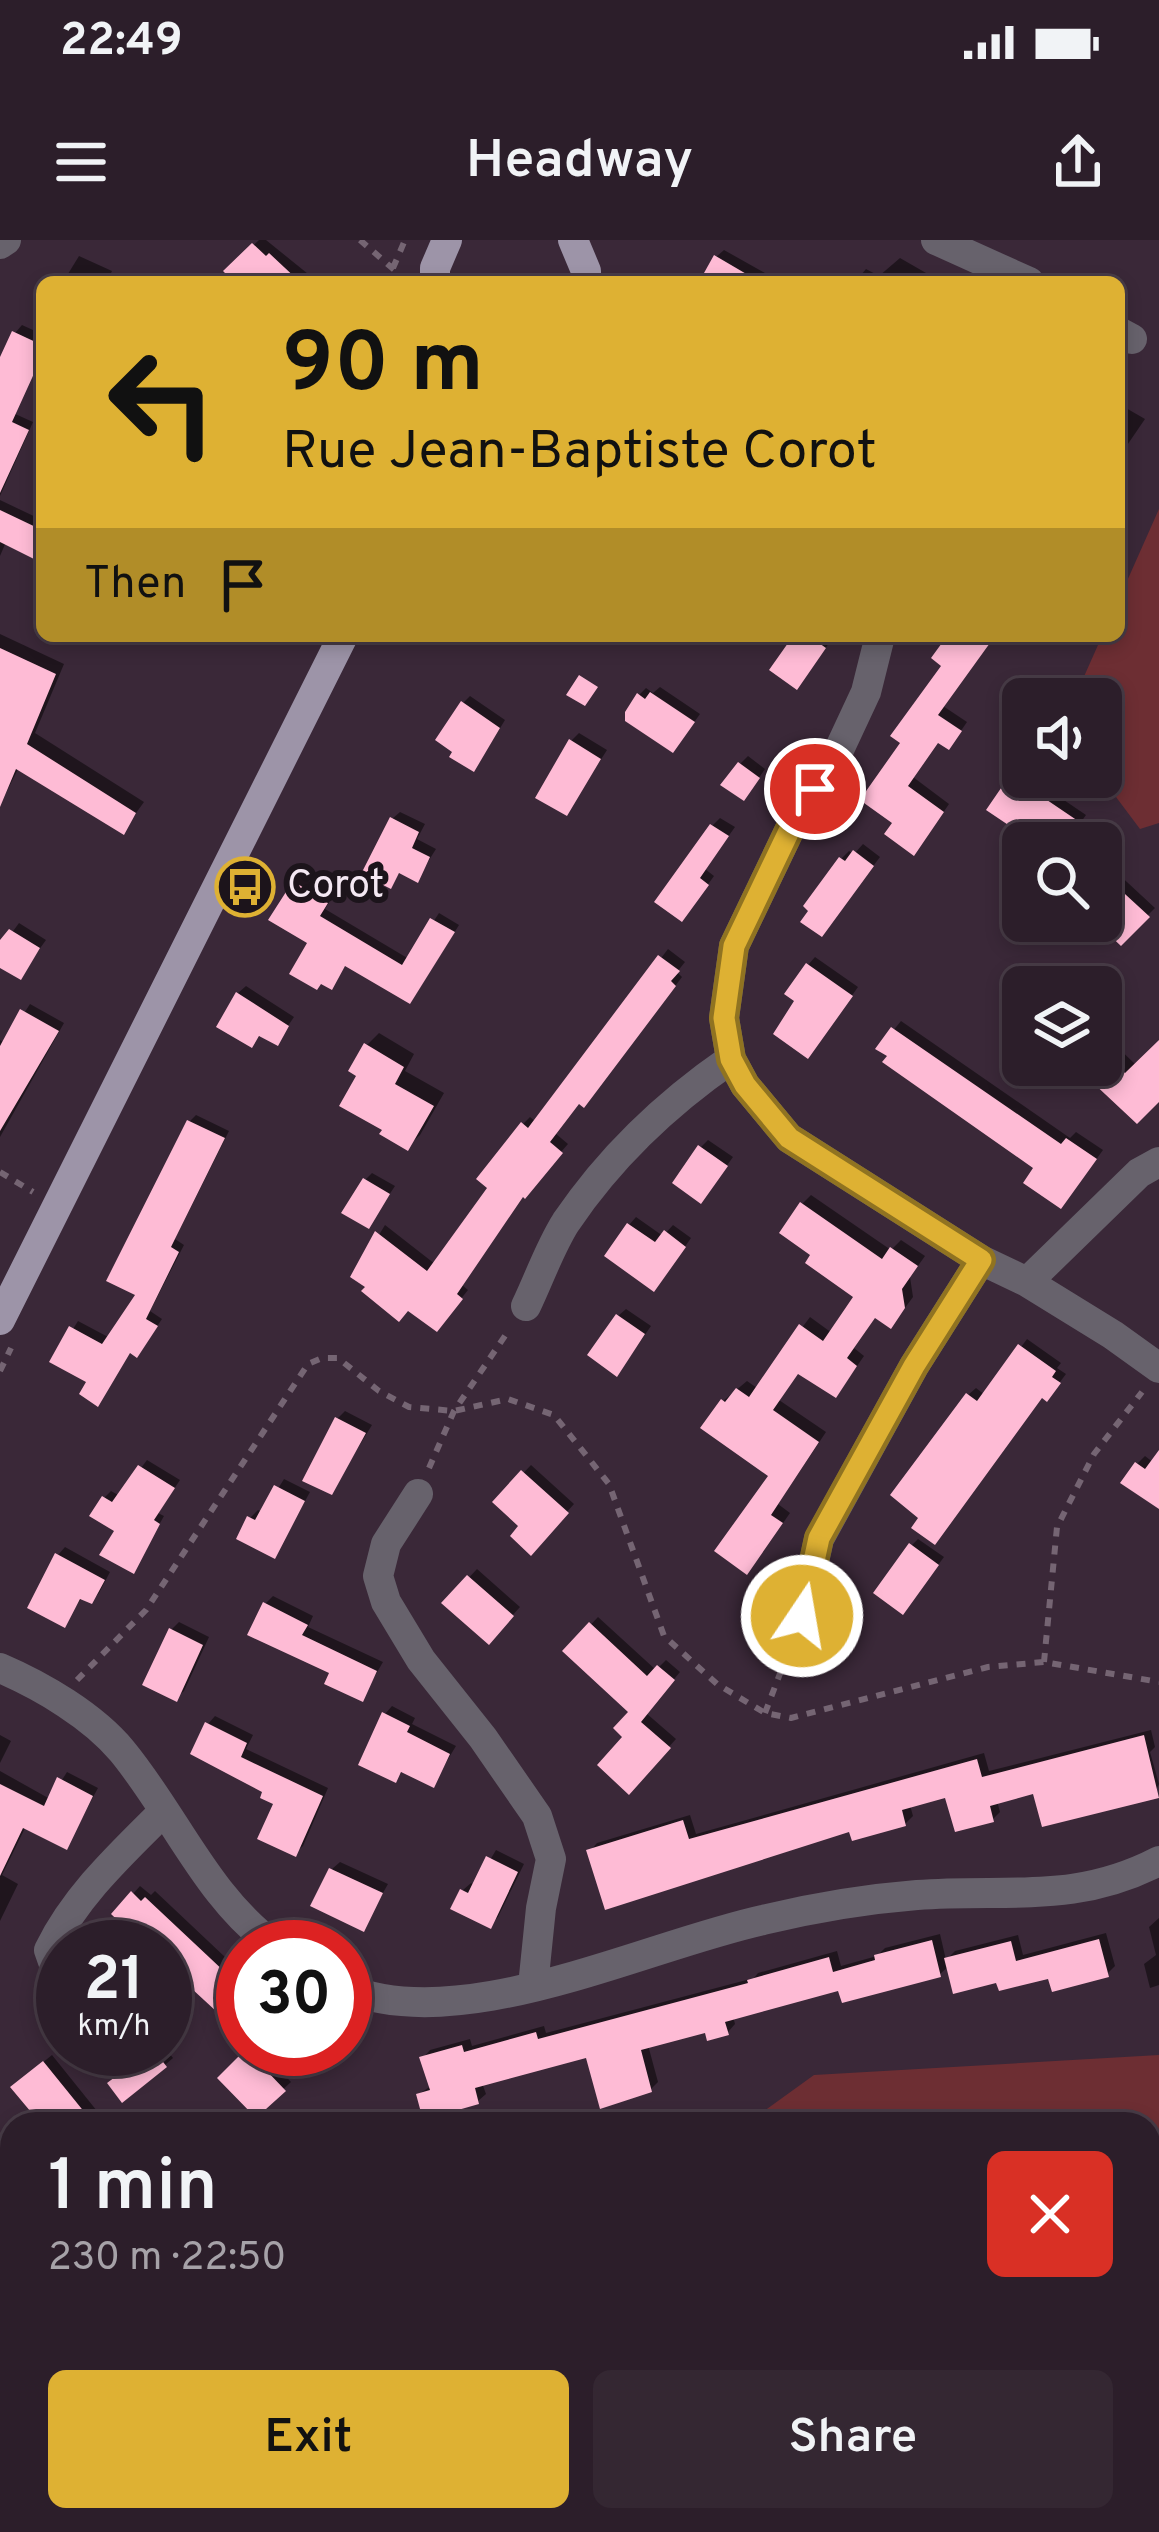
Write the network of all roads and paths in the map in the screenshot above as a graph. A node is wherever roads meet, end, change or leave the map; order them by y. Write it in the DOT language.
graph roads {
  1 [pos="360,240"];
  2 [pos="405,240"];
  3 [pos="573,240"];
  4 [pos="936,240"];
  5 [pos="443,241"];
  6 [pos="393,268"];
  7 [pos="401,276"];
  8 [pos="436,276"];
  9 [pos="585,276"];
  10 [pos="1016,276"];
  11 [pos="340,642"];
  12 [pos="878,642"];
  13 [pos="731,1059"];
  14 [pos="1159,1162"];
  15 [pos="0,1172"];
  16 [pos="56,1207"];
  17 [pos="981,1260"];
  18 [pos="1027,1282"];
  19 [pos="526,1306"];
  20 [pos="0,1320"];
  21 [pos="1152,1377"];
  22 [pos="454,1411"];
  23 [pos="418,1494"];
  24 [pos="802,1616"];
  25 [pos="1044,1662"];
  26 [pos="0,1668"];
  27 [pos="1159,1682"];
  28 [pos="57,1700"];
  29 [pos="765,1713"];
  30 [pos="164,1811"];
  31 [pos="1159,1861"];
  32 [pos="64,1920"];
  33 [pos="244,1920"];
  34 [pos="533,1986"];
  35 [pos="372,1998"];
  1 -- 6 [label="path"];
  2 -- 6 [label="path"];
  3 -- 9 [label="main road"];
  4 -- 10 [label="street"];
  5 -- 8 [label="main road"];
  6 -- 7 [label="path"];
  11 -- 16 [label="main road"];
  12 -- 13 [label="street"];
  13 -- 17 [label="street"];
  13 -- 19 [label="street"];
  14 -- 18 [label="street"];
  15 -- 16 [label="path"];
  16 -- 20 [label="main road"];
  17 -- 18 [label="street"];
  17 -- 24 [label="street"];
  18 -- 21 [label="street"];
  19 -- 22 [label="path"];
  21 -- 25 [label="path"];
  22 -- 23 [label="path"];
  22 -- 28 [label="path"];
  22 -- 29 [label="path"];
  23 -- 34 [label="street"];
  24 -- 29 [label="path"];
  25 -- 27 [label="path"];
  25 -- 29 [label="path"];
  26 -- 28 [label="street"];
  28 -- 30 [label="street"];
  30 -- 32 [label="street"];
  30 -- 33 [label="street"];
  31 -- 34 [label="street"];
  34 -- 35 [label="street"];
}
